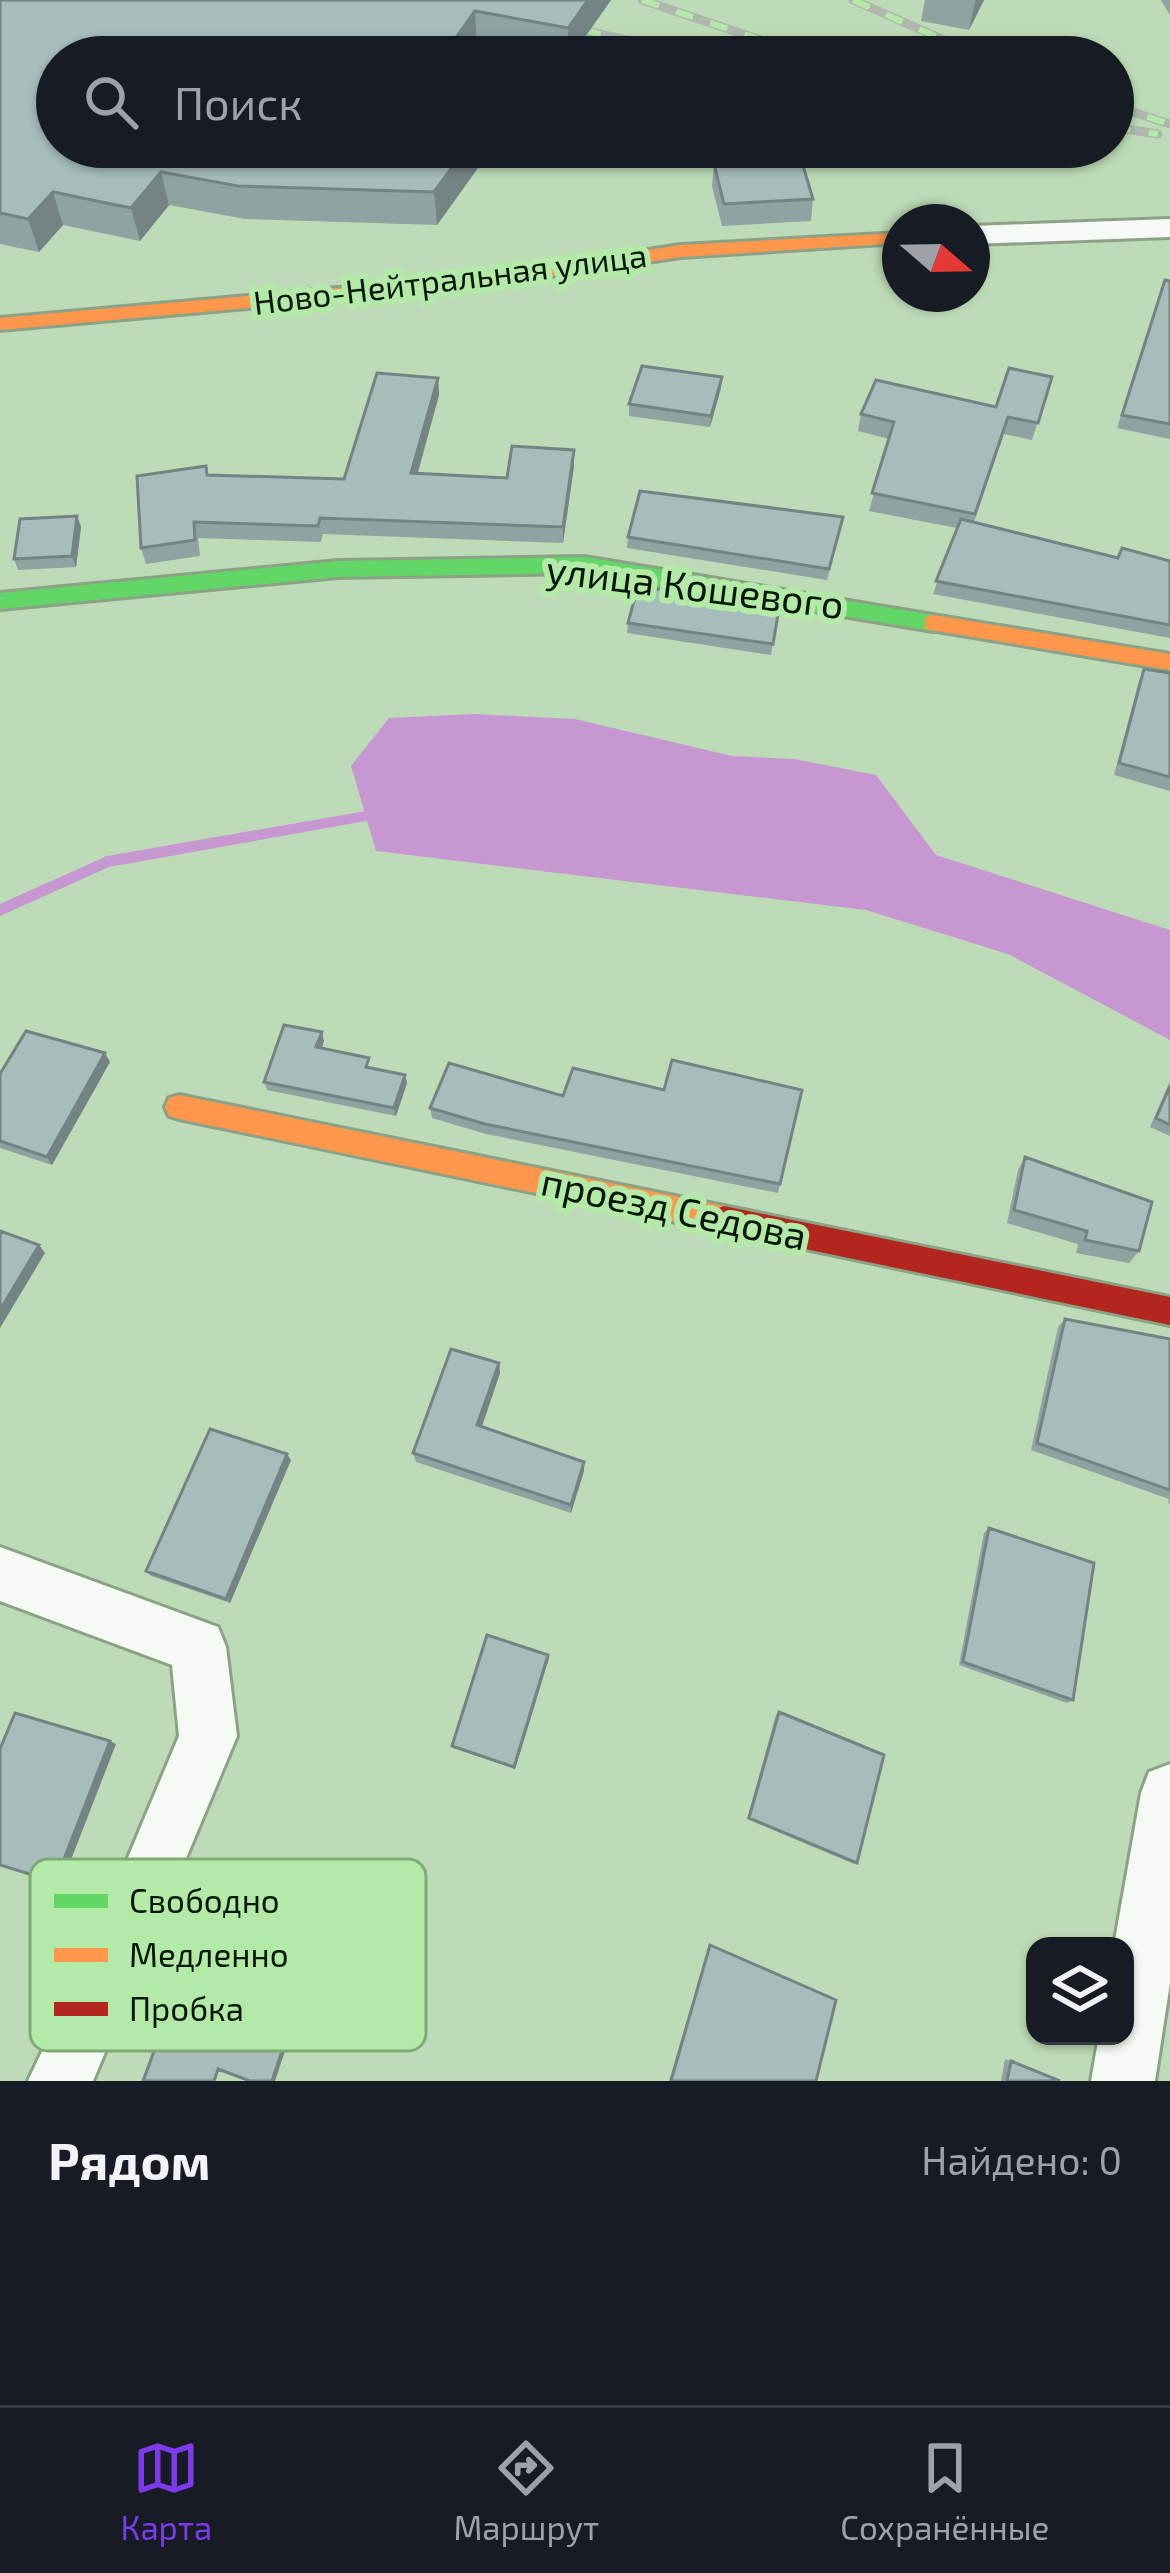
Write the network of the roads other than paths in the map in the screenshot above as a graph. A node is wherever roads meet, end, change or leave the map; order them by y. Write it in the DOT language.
graph roads {
  1 [pos="1170,228"];
  2 [pos="990,234"];
  3 [pos="882,239"];
  4 [pos="0,324"];
  5 [pos="0,601"];
  6 [pos="1170,662"];
  7 [pos="179,1107"];
  8 [pos="1170,1311"];
  9 [pos="0,1574"];
  10 [pos="1170,1792"];
  11 [pos="158,1859"];
  12 [pos="74,2051"];
  13 [pos="60,2081"];
  14 [pos="1124,2081"];
  1 -- 2 [label="street"];
  3 -- 4 [label="street, Ново-Нейтральная улица"];
  5 -- 6 [label="street, улица Кошевого"];
  7 -- 8 [label="street, проезд Седова"];
  9 -- 11 [label="street"];
  10 -- 14 [label="street"];
  12 -- 13 [label="street"];
}
